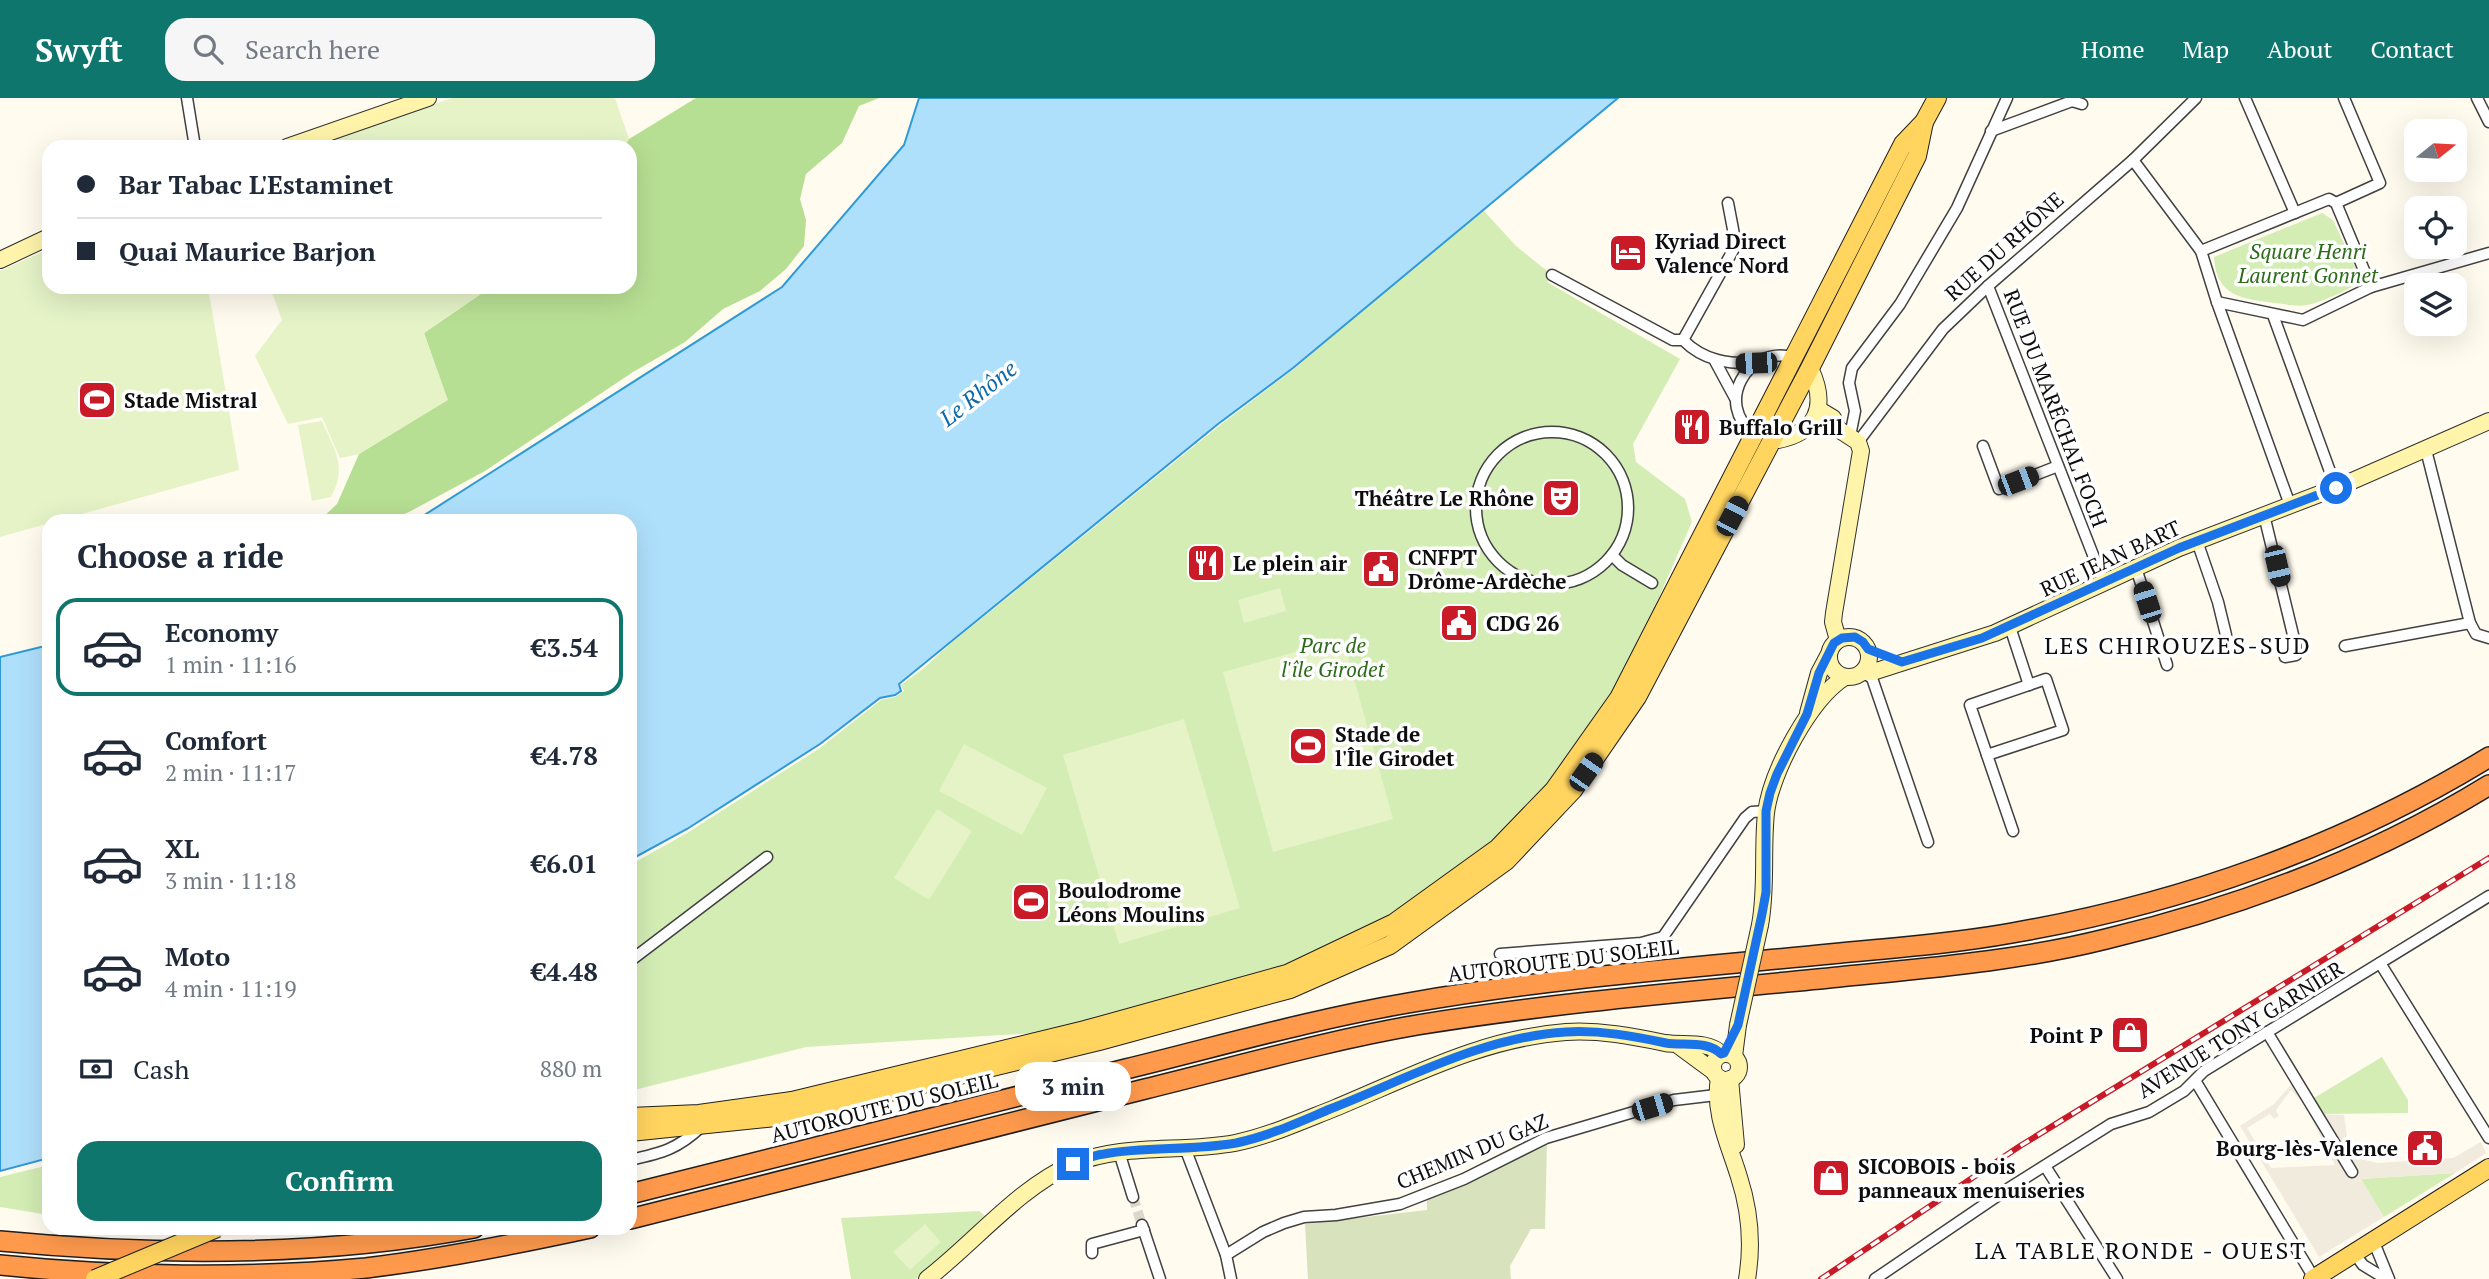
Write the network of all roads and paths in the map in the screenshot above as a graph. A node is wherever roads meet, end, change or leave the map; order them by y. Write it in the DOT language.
graph roads {
  1 [pos="187,98"];
  2 [pos="428,98"];
  3 [pos="1937,98"];
  4 [pos="2007,98"];
  5 [pos="2196,98"];
  6 [pos="2245,98"];
  7 [pos="2344,98"];
  8 [pos="2477,98"];
  9 [pos="2082,104"];
  10 [pos="1924,122"];
  11 [pos="2489,122"];
  12 [pos="1992,131"];
  13 [pos="196,140"];
  14 [pos="307,140"];
  15 [pos="2133,160"];
  16 [pos="1728,203"];
  17 [pos="2336,203"];
  18 [pos="2295,213"];
  19 [pos="42,240"];
  20 [pos="2201,251"];
  21 [pos="2489,253"];
  22 [pos="0,260"];
  23 [pos="1552,275"];
  24 [pos="1988,286"];
  25 [pos="2371,287"];
  26 [pos="2217,302"];
  27 [pos="2273,315"];
  28 [pos="1683,340"];
  29 [pos="1792,358"];
  30 [pos="1715,361"];
  31 [pos="1756,363"];
  32 [pos="1810,368"];
  33 [pos="1735,398"];
  34 [pos="1818,409"];
  35 [pos="2489,421"];
  36 [pos="1807,428"];
  37 [pos="1754,434"];
  38 [pos="1849,436"];
  39 [pos="1772,441"];
  40 [pos="1983,446"];
  41 [pos="2426,450"];
  42 [pos="2058,466"];
  43 [pos="2336,488"];
  44 [pos="2290,505"];
  45 [pos="2264,514"];
  46 [pos="2197,541"];
  47 [pos="1612,555"];
  48 [pos="2136,568"];
  49 [pos="1652,583"];
  50 [pos="2104,583"];
  51 [pos="2470,622"];
  52 [pos="2010,627"];
  53 [pos="2226,635"];
  54 [pos="2489,638"];
  55 [pos="1838,640"];
  56 [pos="2345,646"];
  57 [pos="1868,649"];
  58 [pos="1828,656"];
  59 [pos="2285,657"];
  60 [pos="1902,662"];
  61 [pos="2167,665"];
  62 [pos="1863,672"];
  63 [pos="1845,677"];
  64 [pos="2029,685"];
  65 [pos="1807,714"];
  66 [pos="1987,755"];
  67 [pos="2489,757"];
  68 [pos="2489,785"];
  69 [pos="1766,811"];
  70 [pos="2013,831"];
  71 [pos="1928,842"];
  72 [pos="767,857"];
  73 [pos="2489,896"];
  74 [pos="1500,954"];
  75 [pos="637,956"];
  76 [pos="2380,964"];
  77 [pos="2267,1032"];
  78 [pos="1679,1046"];
  79 [pos="1726,1054"];
  80 [pos="1721,1076"];
  81 [pos="2196,1082"];
  82 [pos="1716,1095"];
  83 [pos="637,1117"];
  84 [pos="703,1125"];
  85 [pos="637,1131"];
  86 [pos="2489,1138"];
  87 [pos="1185,1148"];
  88 [pos="1119,1153"];
  89 [pos="637,1158"];
  90 [pos="2045,1166"];
  91 [pos="2489,1168"];
  92 [pos="2353,1172"];
  93 [pos="1740,1179"];
  94 [pos="637,1192"];
  95 [pos="1133,1198"];
  96 [pos="637,1217"];
  97 [pos="200,1235"];
  98 [pos="422,1235"];
  99 [pos="558,1235"];
  100 [pos="2373,1240"];
  101 [pos="0,1241"];
  102 [pos="1091,1253"];
  103 [pos="1226,1255"];
  104 [pos="2347,1257"];
  105 [pos="0,1265"];
  106 [pos="95,1279"];
  107 [pos="928,1279"];
  108 [pos="1160,1279"];
  109 [pos="1231,1279"];
  110 [pos="1748,1279"];
  111 [pos="1875,1279"];
  112 [pos="2117,1279"];
  113 [pos="2313,1279"];
  114 [pos="2387,1279"];
  1 -- 13 [label="street"];
  2 -- 14 [label="street"];
  3 -- 10 [label="main road"];
  4 -- 12 [label="street"];
  5 -- 15 [label="street, RUE DU RHÔNE"];
  6 -- 18 [label="street"];
  7 -- 17 [label="street"];
  8 -- 11 [label="street"];
  9 -- 12 [label="street"];
  10 -- 29 [label="main road"];
  10 -- 32 [label="main road"];
  12 -- 38 [label="street"];
  15 -- 20 [label="street"];
  15 -- 24 [label="street, RUE DU RHÔNE"];
  16 -- 28 [label="street"];
  17 -- 18 [label="street"];
  17 -- 25 [label="street"];
  18 -- 20 [label="street"];
  19 -- 22 [label="street"];
  20 -- 26 [label="street"];
  21 -- 25 [label="street"];
  23 -- 28 [label="street"];
  24 -- 38 [label="street, RUE DU RHÔNE"];
  24 -- 42 [label="street, RUE DU MARÉCHAL FOCH"];
  25 -- 27 [label="street"];
  26 -- 27 [label="street"];
  26 -- 44 [label="street"];
  27 -- 43 [label="street"];
  28 -- 30 [label="street"];
  29 -- 31 [label="street"];
  29 -- 32 [label="main road"];
  29 -- 37 [label="main road"];
  30 -- 31 [label="street"];
  30 -- 33 [label="street"];
  31 -- 33 [label="street"];
  32 -- 34 [label="street"];
  32 -- 39 [label="main road"];
  33 -- 37 [label="street"];
  34 -- 36 [label="street"];
  34 -- 38 [label="street"];
  35 -- 41 [label="street, RUE JEAN BART"];
  36 -- 38 [label="street"];
  36 -- 39 [label="street"];
  37 -- 39 [label="main road"];
  37 -- 83 [label="main road"];
  38 -- 55 [label="street"];
  39 -- 84 [label="main road"];
  40 -- 42 [label="street"];
  41 -- 43 [label="street, RUE JEAN BART"];
  41 -- 51 [label="street"];
  42 -- 50 [label="street, RUE DU MARÉCHAL FOCH"];
  43 -- 44 [label="street, RUE JEAN BART"];
  44 -- 45 [label="street, RUE JEAN BART"];
  45 -- 46 [label="street, RUE JEAN BART"];
  45 -- 59 [label="street"];
  46 -- 48 [label="street, RUE JEAN BART"];
  46 -- 53 [label="street"];
  47 -- 47 [label="street"];
  47 -- 49 [label="street"];
  48 -- 50 [label="street, RUE JEAN BART"];
  48 -- 61 [label="street"];
  50 -- 52 [label="street, RUE JEAN BART"];
  51 -- 54 [label="street"];
  51 -- 56 [label="street"];
  52 -- 60 [label="street, RUE JEAN BART"];
  52 -- 64 [label="street"];
  55 -- 57 [label="street"];
  55 -- 58 [label="street"];
  57 -- 60 [label="street"];
  57 -- 62 [label="street"];
  58 -- 63 [label="street"];
  58 -- 65 [label="street"];
  60 -- 62 [label="street, RUE JEAN BART"];
  62 -- 63 [label="street"];
  62 -- 71 [label="street"];
  63 -- 65 [label="street"];
  64 -- 66 [label="street"];
  64 -- 66 [label="street"];
  65 -- 69 [label="street"];
  66 -- 70 [label="street"];
  67 -- 94 [label="highway, AUTOROUTE DU SOLEIL"];
  68 -- 96 [label="highway, AUTOROUTE DU SOLEIL"];
  69 -- 74 [label="street"];
  69 -- 79 [label="street, bridge"];
  72 -- 75 [label="street"];
  73 -- 76 [label="street, AVENUE TONY GARNIER"];
  76 -- 77 [label="street, AVENUE TONY GARNIER"];
  76 -- 86 [label="street"];
  77 -- 81 [label="street, AVENUE TONY GARNIER"];
  77 -- 92 [label="street"];
  78 -- 79 [label="street"];
  78 -- 80 [label="street"];
  78 -- 87 [label="street"];
  79 -- 80 [label="street"];
  79 -- 80 [label="street"];
  80 -- 82 [label="street"];
  80 -- 93 [label="street"];
  81 -- 90 [label="street, AVENUE TONY GARNIER"];
  81 -- 113 [label="street"];
  82 -- 93 [label="street"];
  82 -- 103 [label="street, CHEMIN DU GAZ"];
  84 -- 85 [label="main road"];
  84 -- 89 [label="street"];
  87 -- 88 [label="street"];
  87 -- 103 [label="street"];
  88 -- 95 [label="street"];
  88 -- 107 [label="street"];
  90 -- 111 [label="street, AVENUE TONY GARNIER"];
  90 -- 112 [label="street"];
  91 -- 100 [label="main road"];
  93 -- 110 [label="street"];
  97 -- 106 [label="main road, bridge"];
  98 -- 101 [label="highway"];
  99 -- 105 [label="highway"];
  100 -- 104 [label="main road"];
  100 -- 114 [label="street"];
  102 -- 108 [label="street"];
  103 -- 109 [label="street"];
  104 -- 113 [label="main road"];
  104 -- 114 [label="street"];
}
